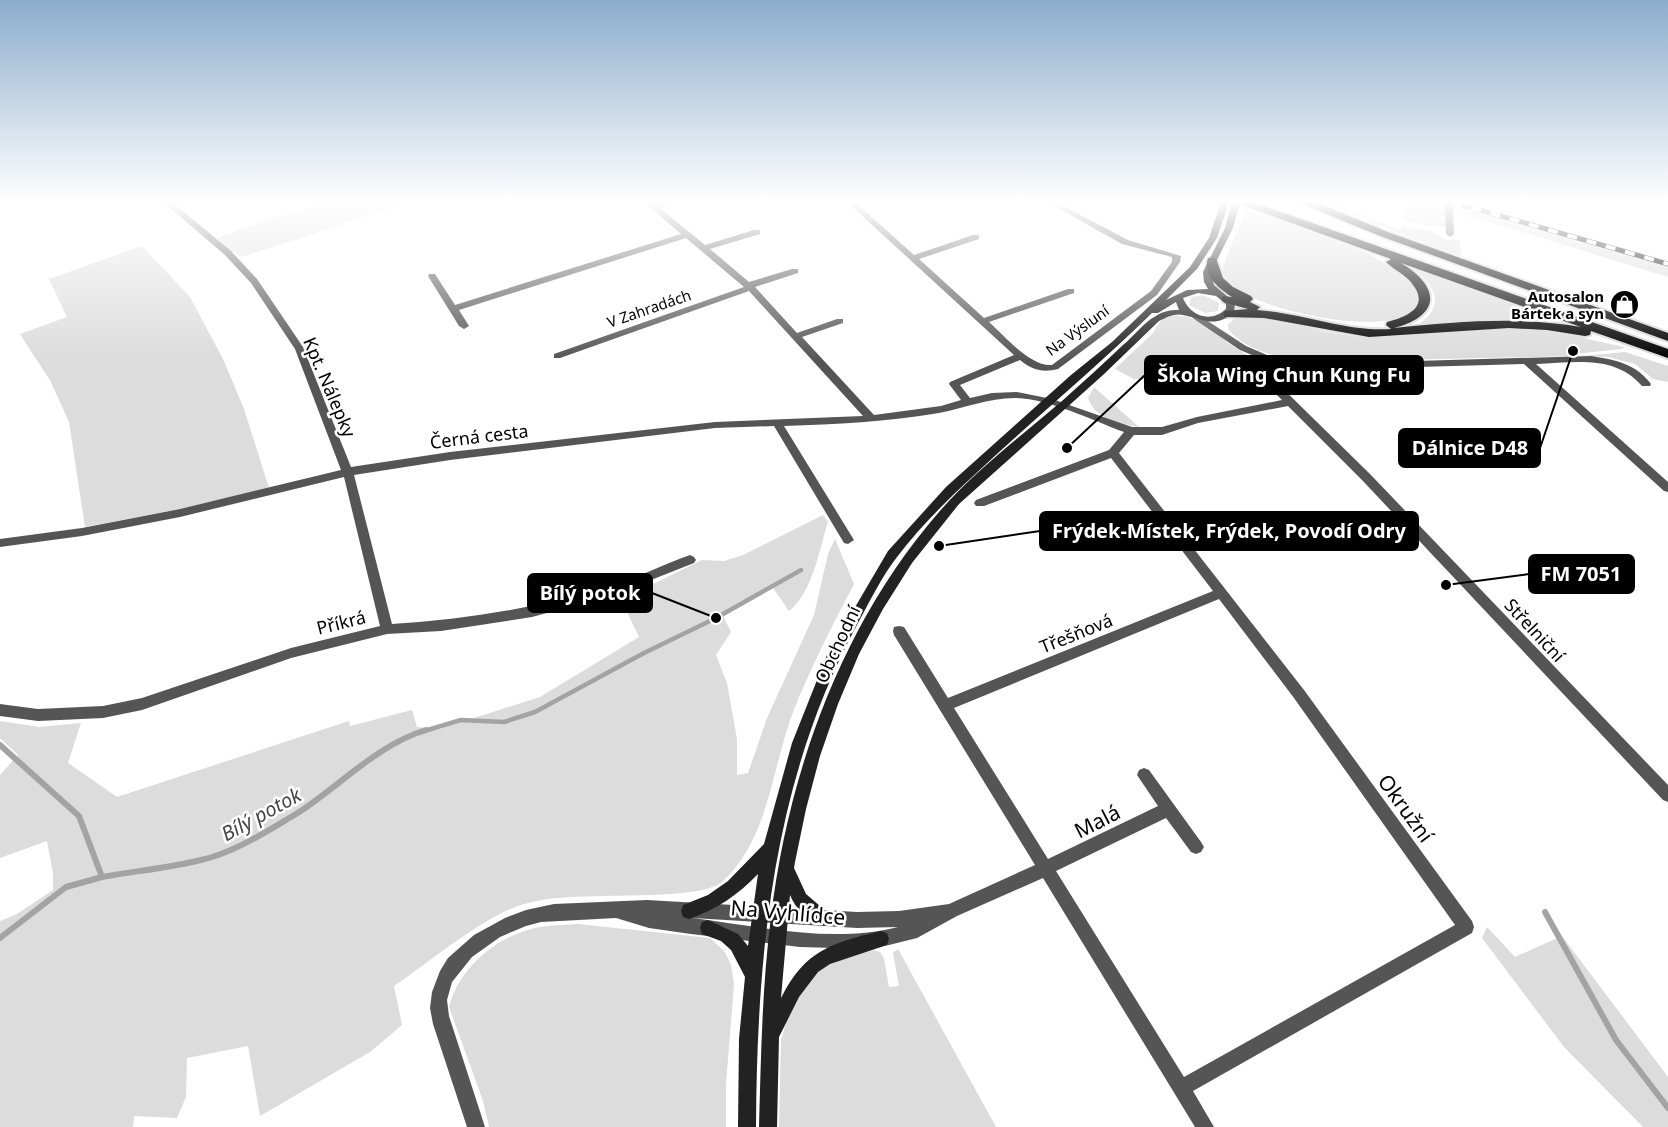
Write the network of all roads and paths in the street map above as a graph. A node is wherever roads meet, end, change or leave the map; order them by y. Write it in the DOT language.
graph roads {
  1 [pos="229,255"];
  2 [pos="623,255"];
  3 [pos="713,255"];
  4 [pos="909,255"];
  5 [pos="923,255"];
  6 [pos="1172,255"];
  7 [pos="1202,255"];
  8 [pos="1216,255"];
  9 [pos="1375,255"];
  10 [pos="1391,255"];
  11 [pos="1415,255"];
  12 [pos="1441,255"];
  13 [pos="913,258"];
  14 [pos="1212,261"];
  15 [pos="1193,268"];
  16 [pos="795,271"];
  17 [pos="432,276"];
  18 [pos="750,287"];
  19 [pos="1192,290"];
  20 [pos="1071,291"];
  21 [pos="1222,297"];
  22 [pos="1179,298"];
  23 [pos="453,309"];
  24 [pos="1187,312"];
  25 [pos="1284,313"];
  26 [pos="1226,316"];
  27 [pos="1197,317"];
  28 [pos="1141,320"];
  29 [pos="840,321"];
  30 [pos="983,321"];
  31 [pos="464,326"];
  32 [pos="797,336"];
  33 [pos="1668,337"];
  34 [pos="1228,339"];
  35 [pos="1668,344"];
  36 [pos="1668,355"];
  37 [pos="557,356"];
  38 [pos="1021,356"];
  39 [pos="1264,357"];
  40 [pos="1528,362"];
  41 [pos="1646,384"];
  42 [pos="967,401"];
  43 [pos="1290,402"];
  44 [pos="1054,404"];
  45 [pos="872,419"];
  46 [pos="777,423"];
  47 [pos="1131,430"];
  48 [pos="1113,453"];
  49 [pos="347,472"];
  50 [pos="1668,488"];
  51 [pos="980,503"];
  52 [pos="848,540"];
  53 [pos="0,543"];
  54 [pos="690,560"];
  55 [pos="1222,593"];
  56 [pos="387,629"];
  57 [pos="898,631"];
  58 [pos="944,706"];
  59 [pos="0,710"];
  60 [pos="1143,775"];
  61 [pos="1668,795"];
  62 [pos="1168,808"];
  63 [pos="1196,848"];
  64 [pos="770,849"];
  65 [pos="786,866"];
  66 [pos="1045,870"];
  67 [pos="689,911"];
  68 [pos="618,912"];
  69 [pos="949,912"];
  70 [pos="759,914"];
  71 [pos="779,915"];
  72 [pos="821,918"];
  73 [pos="708,928"];
  74 [pos="757,934"];
  75 [pos="777,936"];
  76 [pos="881,939"];
  77 [pos="753,977"];
  78 [pos="771,1039"];
  79 [pos="1181,1088"];
  80 [pos="476,1127"];
  81 [pos="747,1127"];
  82 [pos="768,1127"];
  83 [pos="1205,1127"];
  1 -- 49 [label="street, Kpt. Nálepky"];
  2 -- 23 [label="street"];
  3 -- 18 [label="street"];
  4 -- 13 [label="street, Na Výsluní"];
  5 -- 13 [label="street"];
  6 -- 38 [label="street, Na Výsluní"];
  7 -- 15 [label="main road"];
  8 -- 14 [label="main road"];
  9 -- 25 [label="highway"];
  10 -- 36 [label="highway"];
  11 -- 35 [label="highway"];
  12 -- 33 [label="highway"];
  13 -- 30 [label="street, Na Výsluní"];
  14 -- 21 [label="main road"];
  14 -- 25 [label="highway"];
  15 -- 19 [label="main road"];
  15 -- 28 [label="main road"];
  16 -- 18 [label="street, V Zahradách"];
  17 -- 23 [label="street"];
  18 -- 32 [label="street"];
  18 -- 37 [label="street, V Zahradách"];
  19 -- 21 [label="main road"];
  19 -- 22 [label="main road"];
  20 -- 30 [label="street, Na Výsluní"];
  21 -- 25 [label="highway"];
  21 -- 26 [label="main road"];
  22 -- 24 [label="main road"];
  22 -- 28 [label="main road"];
  23 -- 31 [label="street"];
  24 -- 27 [label="main road"];
  24 -- 44 [label="main road, Obchodní"];
  26 -- 27 [label="main road"];
  26 -- 34 [label="street"];
  26 -- 36 [label="highway"];
  27 -- 34 [label="street"];
  28 -- 44 [label="main road, Obchodní"];
  29 -- 32 [label="street"];
  30 -- 38 [label="street, Na Výsluní"];
  32 -- 45 [label="street"];
  34 -- 39 [label="street"];
  38 -- 42 [label="street"];
  39 -- 40 [label="street"];
  39 -- 43 [label="street, Střelniční"];
  40 -- 41 [label="street"];
  40 -- 50 [label="street"];
  42 -- 44 [label="street, Černá cesta"];
  42 -- 45 [label="street, Černá cesta"];
  43 -- 47 [label="street, Černá cesta"];
  43 -- 61 [label="street, Střelniční"];
  44 -- 47 [label="street, Černá cesta"];
  44 -- 64 [label="main road, Obchodní"];
  44 -- 65 [label="main road, Obchodní"];
  45 -- 46 [label="street, Černá cesta"];
  46 -- 49 [label="street, Černá cesta"];
  46 -- 52 [label="street"];
  47 -- 48 [label="street"];
  48 -- 51 [label="street"];
  48 -- 55 [label="street, Okružní"];
  49 -- 53 [label="street, Černá cesta"];
  49 -- 56 [label="street, Kpt. Nálepky"];
  54 -- 56 [label="street, Příkrá"];
  55 -- 58 [label="street, Třešňová"];
  55 -- 79 [label="street, Okružní"];
  56 -- 59 [label="street, Příkrá"];
  57 -- 58 [label="street"];
  58 -- 66 [label="street"];
  60 -- 62 [label="street"];
  62 -- 63 [label="street"];
  62 -- 66 [label="street, Malá"];
  64 -- 67 [label="main road"];
  64 -- 70 [label="main road, Obchodní"];
  65 -- 71 [label="main road, Obchodní"];
  65 -- 72 [label="main road"];
  66 -- 69 [label="street, Na Vyhlídce"];
  66 -- 79 [label="street"];
  67 -- 68 [label="street, Na Vyhlídce"];
  67 -- 70 [label="street, Na Vyhlídce"];
  68 -- 73 [label="street, Na Vyhlídce"];
  68 -- 80 [label="street, Na Vyhlídce"];
  69 -- 72 [label="street, Na Vyhlídce"];
  69 -- 76 [label="street, Na Vyhlídce"];
  70 -- 71 [label="street, Na Vyhlídce"];
  70 -- 74 [label="main road, Obchodní"];
  71 -- 72 [label="street, Na Vyhlídce"];
  71 -- 75 [label="main road, Obchodní"];
  73 -- 74 [label="street, Na Vyhlídce"];
  73 -- 77 [label="main road"];
  74 -- 75 [label="street, Na Vyhlídce"];
  74 -- 77 [label="main road, Obchodní"];
  75 -- 76 [label="street, Na Vyhlídce"];
  75 -- 78 [label="main road, Obchodní"];
  76 -- 78 [label="main road"];
  77 -- 81 [label="main road, Obchodní"];
  78 -- 82 [label="main road, Obchodní"];
  79 -- 83 [label="street"];
}
